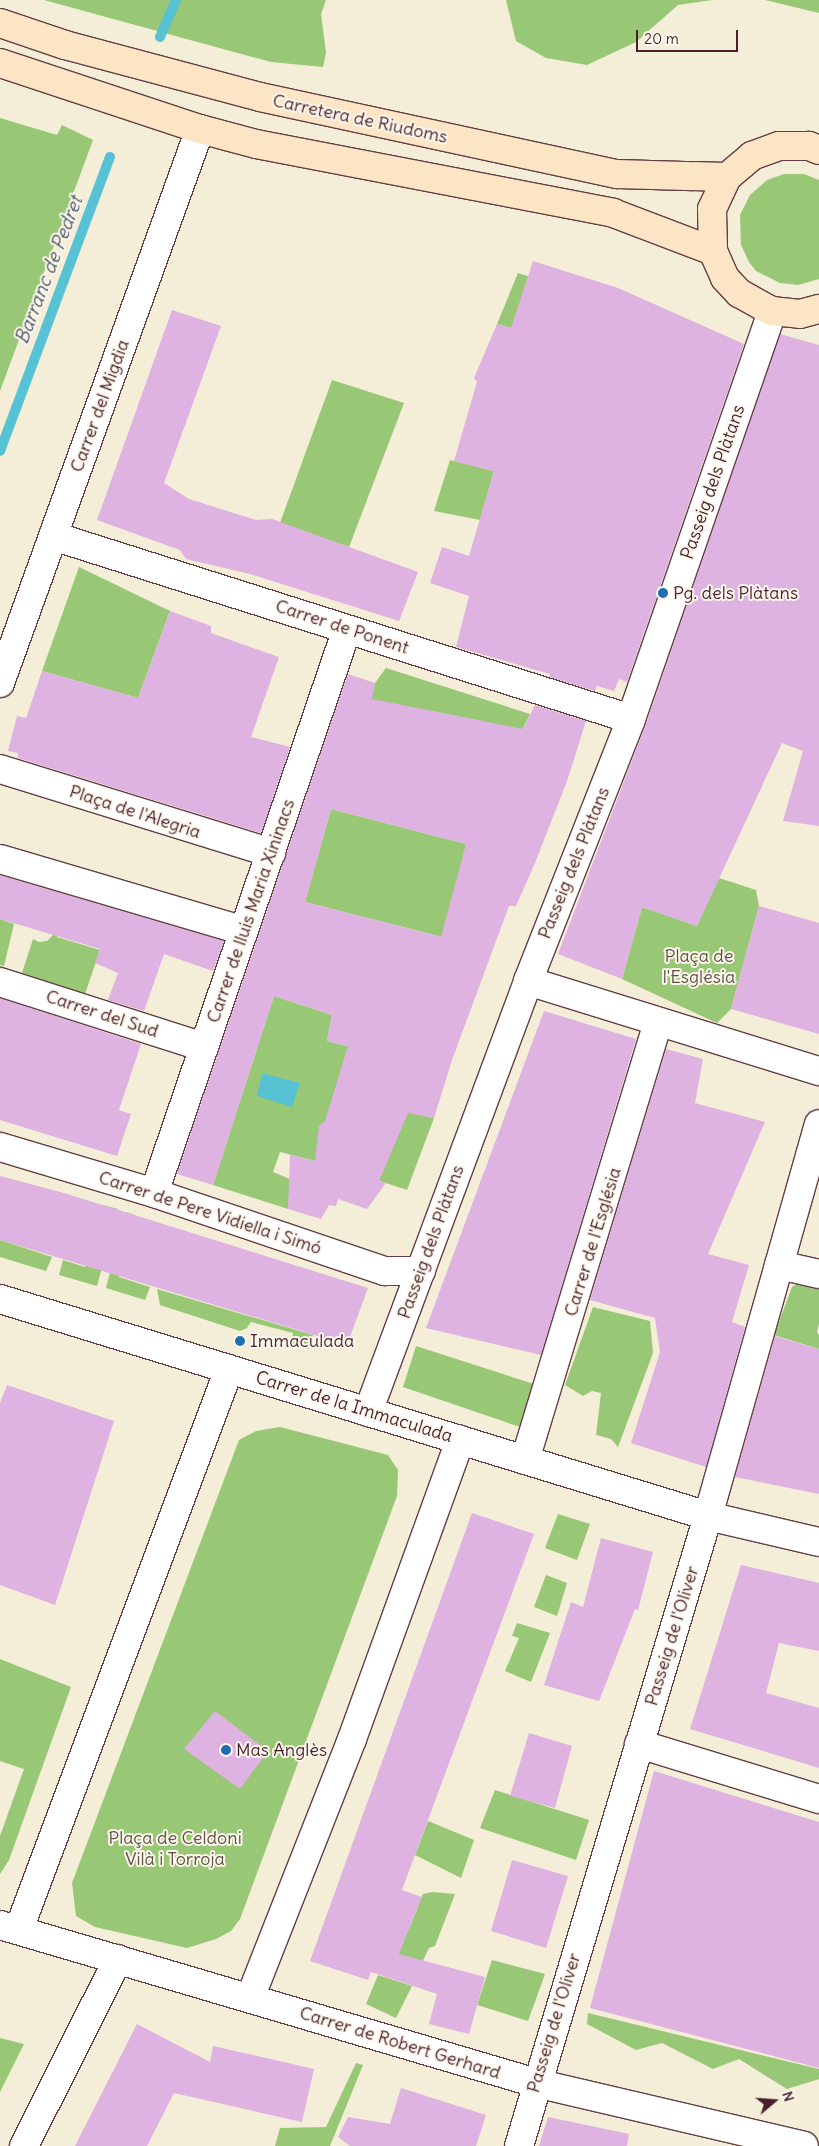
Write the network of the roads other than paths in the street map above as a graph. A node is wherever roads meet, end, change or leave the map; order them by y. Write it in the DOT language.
graph roads {
  1 [pos="0,23"];
  2 [pos="0,63"];
  3 [pos="200,129"];
  4 [pos="819,150"];
  5 [pos="727,177"];
  6 [pos="713,251"];
  7 [pos="819,309"];
  8 [pos="772,311"];
  9 [pos="53,536"];
  10 [pos="347,629"];
  11 [pos="0,684"];
  12 [pos="631,719"];
  13 [pos="0,769"];
  14 [pos="271,853"];
  15 [pos="0,859"];
  16 [pos="244,930"];
  17 [pos="528,981"];
  18 [pos="0,982"];
  19 [pos="658,1023"];
  20 [pos="204,1047"];
  21 [pos="819,1071"];
  22 [pos="819,1124"];
  23 [pos="0,1147"];
  24 [pos="154,1193"];
  25 [pos="779,1265"];
  26 [pos="421,1271"];
  27 [pos="819,1274"];
  28 [pos="0,1299"];
  29 [pos="228,1369"];
  30 [pos="368,1412"];
  31 [pos="460,1440"];
  32 [pos="525,1460"];
  33 [pos="708,1516"];
  34 [pos="819,1542"];
  35 [pos="639,1744"];
  36 [pos="819,1799"];
  37 [pos="9,1927"];
  38 [pos="118,1959"];
  39 [pos="250,1998"];
  40 [pos="536,2083"];
  41 [pos="24,2146"];
  42 [pos="519,2146"];
  43 [pos="804,2146"];
  1 -- 5 [label="main road, Carretera de Riudoms"];
  2 -- 3 [label="main road"];
  3 -- 6 [label="main road"];
  3 -- 9 [label="street, Carrer del Migdia"];
  4 -- 5 [label="main road"];
  5 -- 6 [label="main road"];
  6 -- 8 [label="main road"];
  7 -- 8 [label="main road"];
  8 -- 12 [label="street, Passeig dels Plàtans"];
  9 -- 10 [label="street, Carrer de Ponent"];
  9 -- 11 [label="street, Carrer del Migdia"];
  10 -- 12 [label="street, Carrer de Ponent"];
  10 -- 14 [label="street, Carrer de lluis Maria Xininacs"];
  12 -- 17 [label="street, Passeig dels Plàtans"];
  13 -- 14 [label="street, Plaça de l'Alegria"];
  14 -- 16 [label="street, Carrer de lluis Maria Xininacs"];
  15 -- 16 [label="street"];
  16 -- 20 [label="street, Carrer de lluis Maria Xininacs"];
  17 -- 19 [label="street"];
  17 -- 26 [label="street, Passeig dels Plàtans"];
  18 -- 20 [label="street, Carrer del Sud"];
  19 -- 21 [label="street"];
  19 -- 32 [label="street, Carrer de l'Església"];
  20 -- 24 [label="street, Carrer de lluis Maria Xininacs"];
  22 -- 25 [label="street, Passeig de l'Oliver"];
  23 -- 24 [label="street, Carrer de Pere Vidiella i Simó"];
  24 -- 26 [label="street, Carrer de Pere Vidiella i Simó"];
  25 -- 27 [label="street"];
  25 -- 33 [label="street, Passeig de l'Oliver"];
  26 -- 30 [label="street, Passeig dels Plàtans"];
  28 -- 29 [label="street, Carrer de la Immaculada"];
  29 -- 30 [label="street, Carrer de la Immaculada"];
  29 -- 37 [label="street"];
  30 -- 31 [label="street, Carrer de la Immaculada"];
  31 -- 32 [label="street, Carrer de la Immaculada"];
  31 -- 39 [label="street"];
  32 -- 33 [label="street, Carrer de la Immaculada"];
  33 -- 34 [label="street, Carrer de la Immaculada"];
  33 -- 35 [label="street, Passeig de l'Oliver"];
  35 -- 36 [label="street"];
  35 -- 40 [label="street, Passeig de l'Oliver"];
  37 -- 38 [label="street, Carrer de Robert Gerhard"];
  38 -- 39 [label="street, Carrer de Robert Gerhard"];
  38 -- 41 [label="street"];
  39 -- 40 [label="street, Carrer de Robert Gerhard"];
  40 -- 42 [label="street, Passeig de l'Oliver"];
  40 -- 43 [label="street, Carrer de Robert Gerhard"];
}
